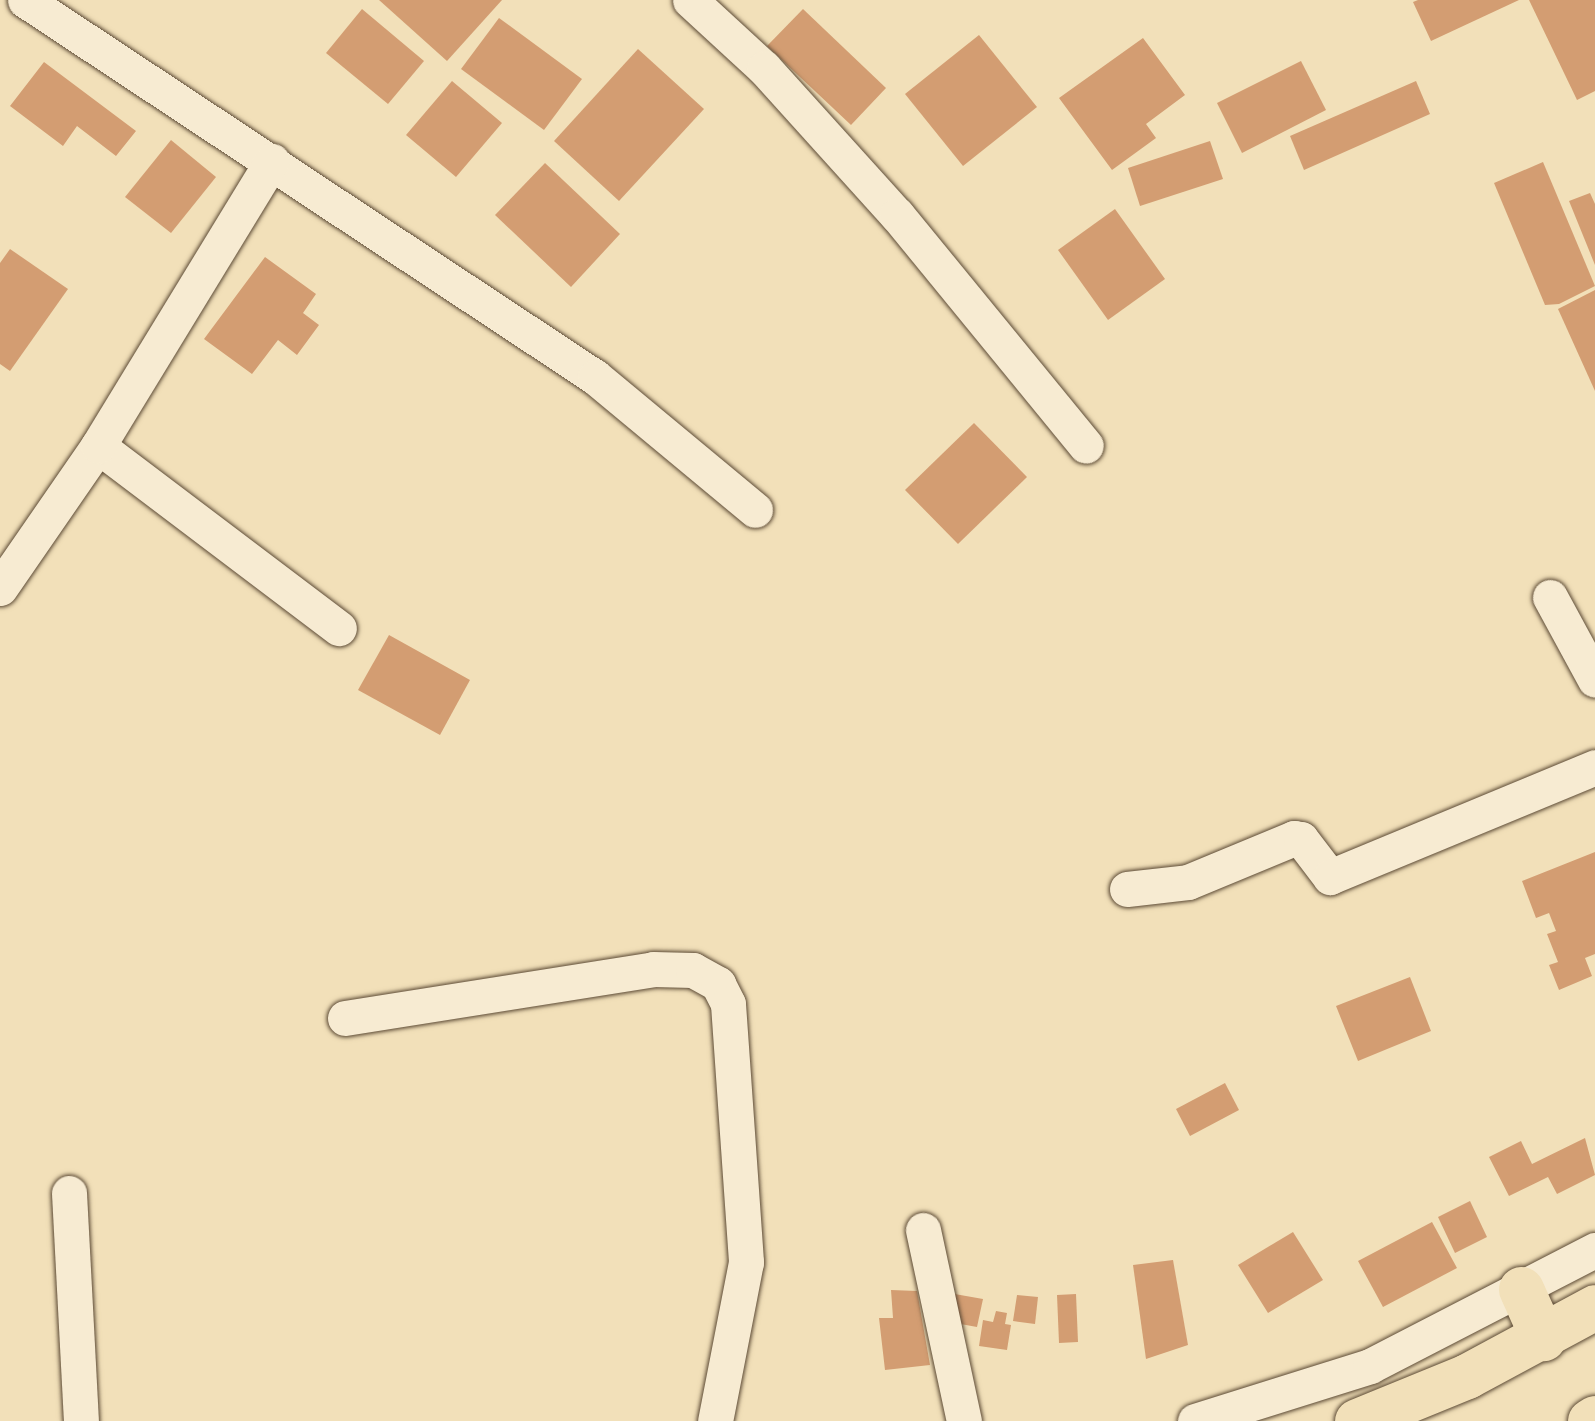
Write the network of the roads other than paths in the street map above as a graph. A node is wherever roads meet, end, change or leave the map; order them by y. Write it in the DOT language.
graph roads {
  1 [pos="26,0"];
  2 [pos="690,0"];
  3 [pos="272,161"];
  4 [pos="98,446"];
  5 [pos="1086,446"];
  6 [pos="755,510"];
  7 [pos="0,588"];
  8 [pos="1550,597"];
  9 [pos="338,628"];
  10 [pos="1595,680"];
  11 [pos="1595,767"];
  12 [pos="1126,890"];
  13 [pos="345,1018"];
  14 [pos="69,1192"];
  15 [pos="922,1230"];
  16 [pos="1595,1250"];
  17 [pos="1521,1289"];
  18 [pos="1595,1308"];
  19 [pos="1543,1338"];
  20 [pos="81,1421"];
  21 [pos="715,1421"];
  22 [pos="964,1421"];
  23 [pos="1195,1421"];
  24 [pos="1357,1421"];
  1 -- 3 [label="street"];
  2 -- 5 [label="street"];
  3 -- 4 [label="street"];
  3 -- 6 [label="street"];
  4 -- 7 [label="street"];
  4 -- 9 [label="street"];
  8 -- 10 [label="street"];
  11 -- 12 [label="street"];
  13 -- 21 [label="street"];
  14 -- 20 [label="street"];
  15 -- 22 [label="street"];
  16 -- 17 [label="street"];
  17 -- 19 [label="main road"];
  17 -- 23 [label="street"];
  18 -- 19 [label="main road"];
  19 -- 24 [label="main road"];
}
